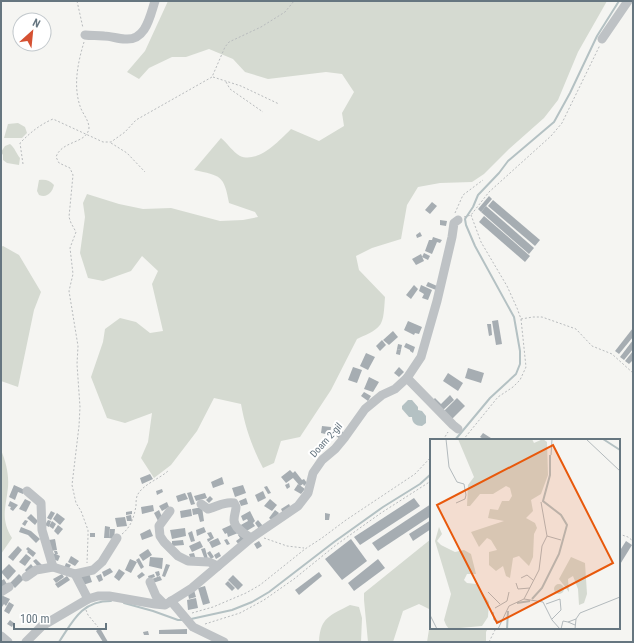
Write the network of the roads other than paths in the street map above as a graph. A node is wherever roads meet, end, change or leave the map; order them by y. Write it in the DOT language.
graph roads {
  1 [pos="154,1"];
  2 [pos="628,1"];
  3 [pos="85,35"];
  4 [pos="602,40"];
  5 [pos="456,221"];
  6 [pos="407,378"];
  7 [pos="460,431"];
  8 [pos="27,491"];
  9 [pos="201,504"];
  10 [pos="170,512"];
  11 [pos="254,537"];
  12 [pos="117,538"];
  13 [pos="218,566"];
  14 [pos="53,567"];
  15 [pos="75,574"];
  16 [pos="26,577"];
  17 [pos="150,582"];
  18 [pos="88,599"];
  19 [pos="167,603"];
  20 [pos="1,636"];
  21 [pos="8,642"];
  22 [pos="26,642"];
  23 [pos="224,642"];
  1 -- 3 [label="street"];
  2 -- 4 [label="street"];
  5 -- 6 [label="street, Doam 2-gil"];
  6 -- 7 [label="street"];
  6 -- 11 [label="street, Doam 2-gil"];
  8 -- 14 [label="street"];
  9 -- 11 [label="street"];
  10 -- 13 [label="street"];
  11 -- 13 [label="street, Doam 2-gil"];
  12 -- 15 [label="street"];
  13 -- 19 [label="street, Doam 2-gil"];
  14 -- 15 [label="street"];
  14 -- 16 [label="street"];
  15 -- 18 [label="street"];
  17 -- 19 [label="street"];
  18 -- 19 [label="street"];
  18 -- 22 [label="street"];
  19 -- 23 [label="street"];
  20 -- 21 [label="street"];
}
